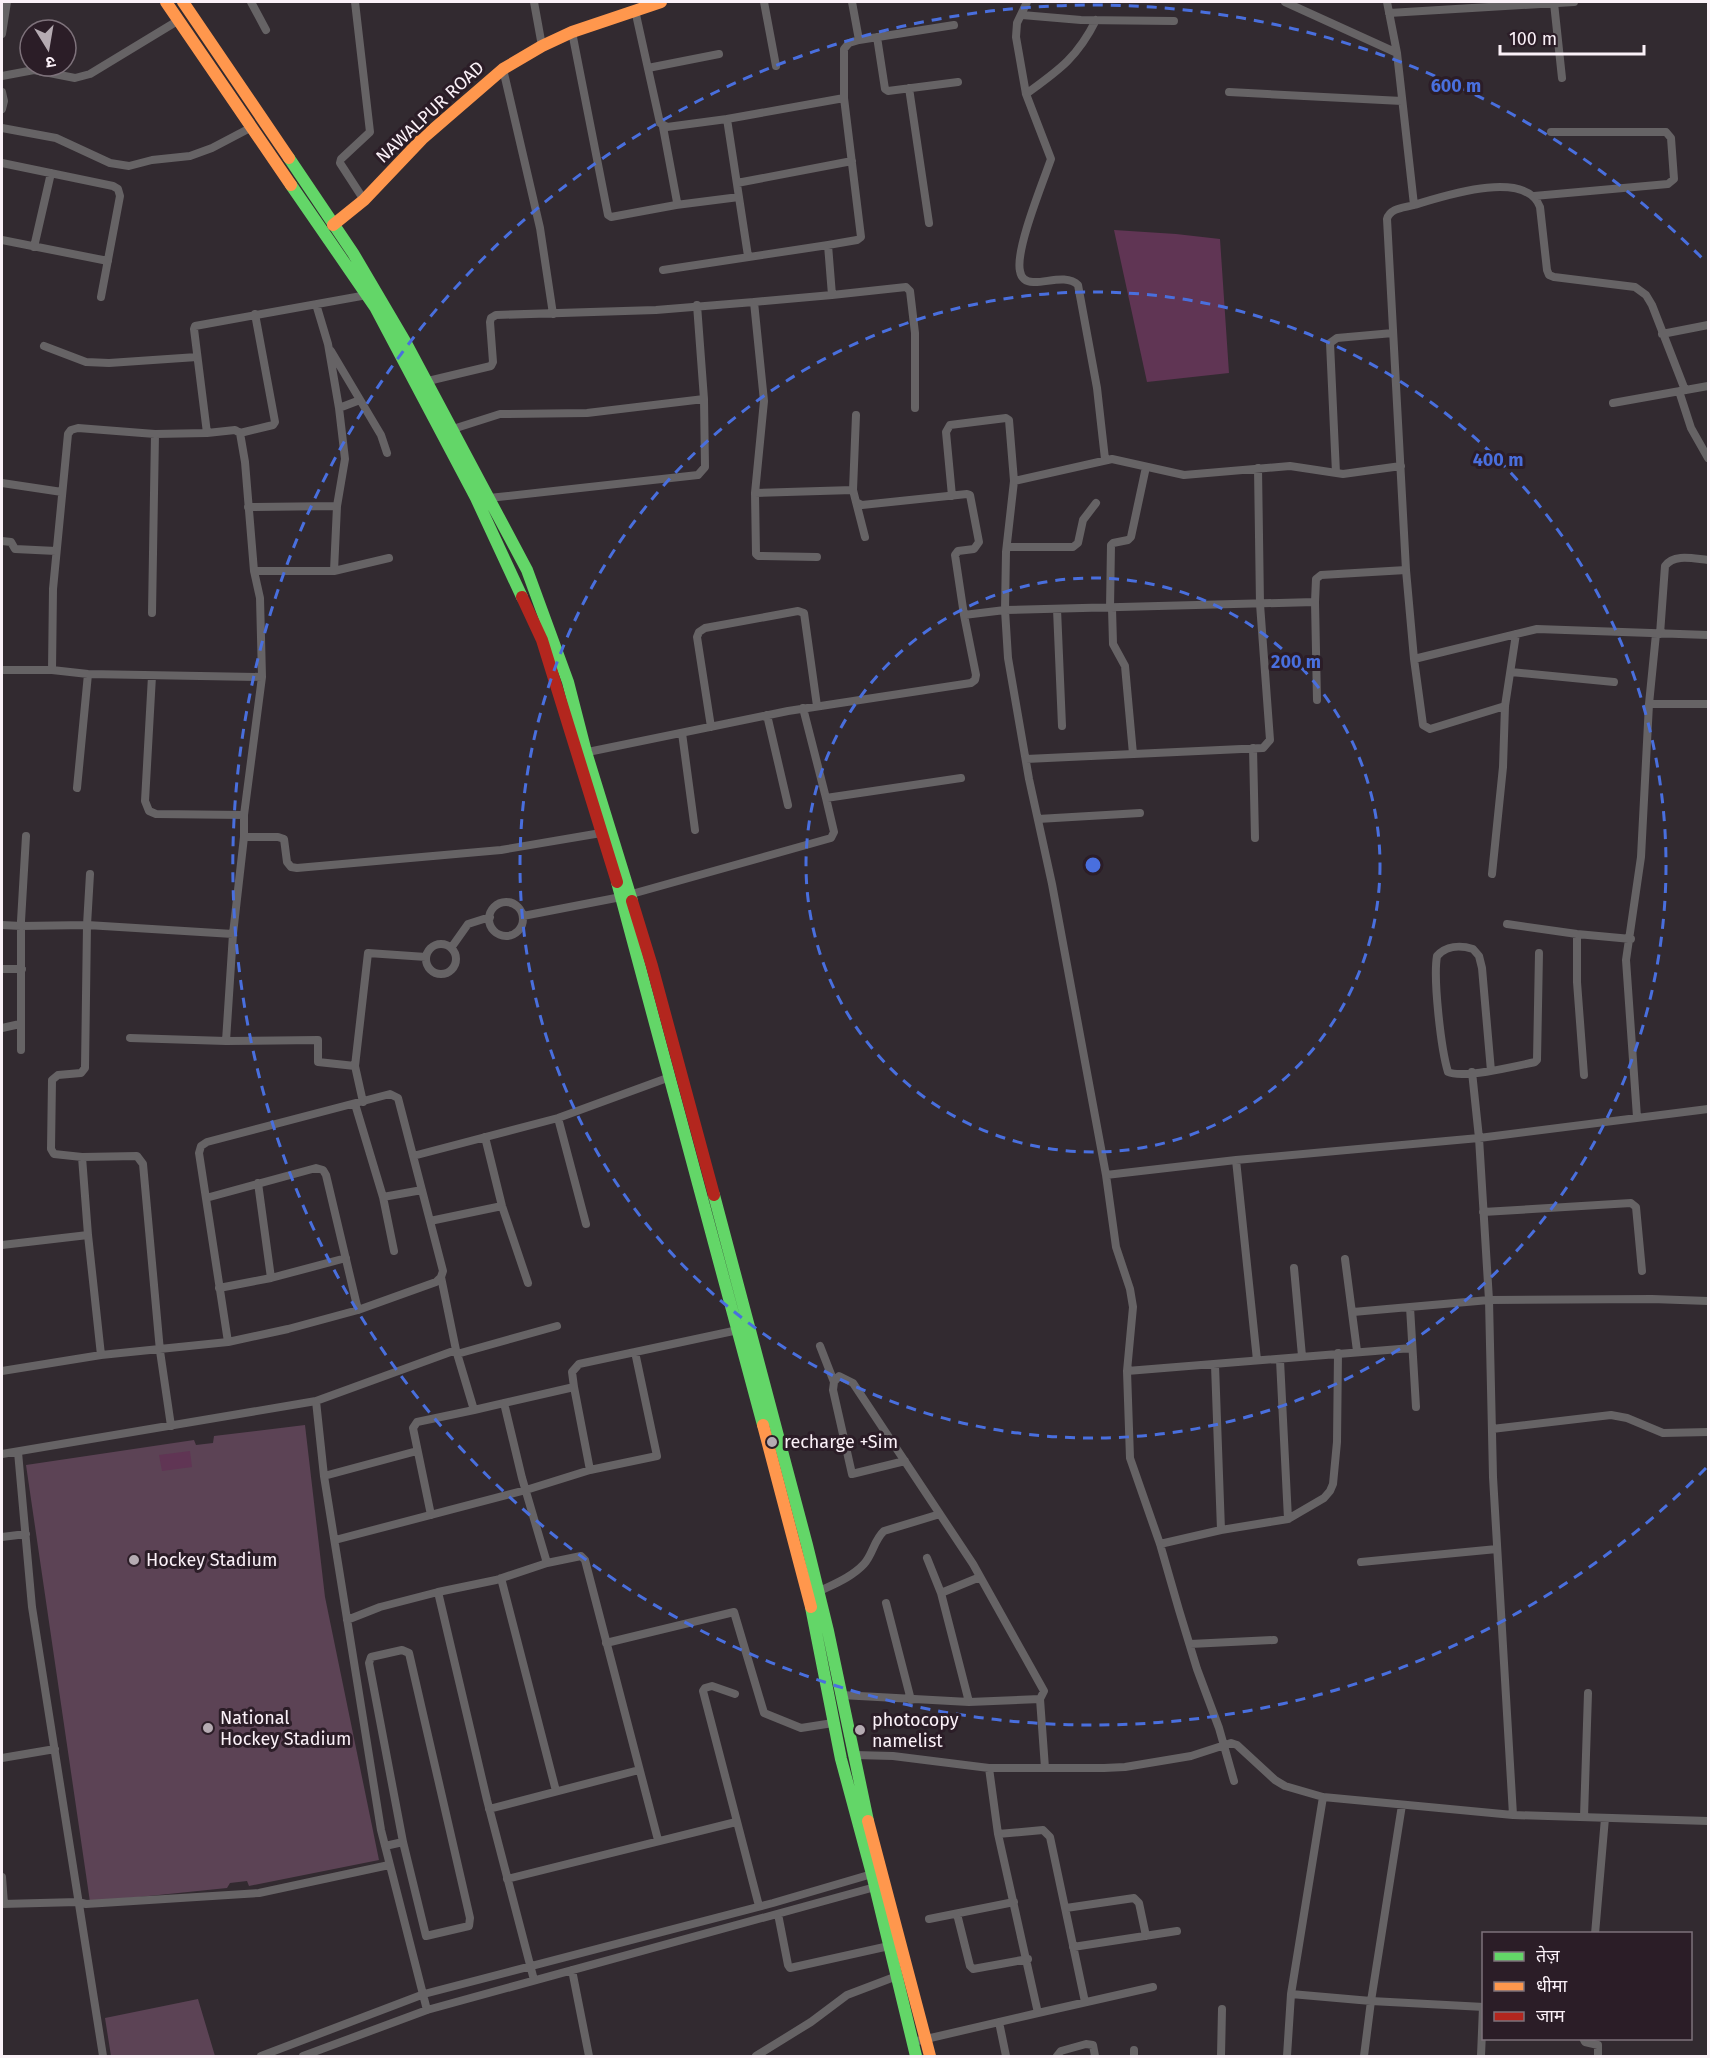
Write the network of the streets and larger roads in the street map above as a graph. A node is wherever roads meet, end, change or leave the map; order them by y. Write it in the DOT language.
graph roads {
  1 [pos="7,2"];
  2 [pos="166,2"];
  3 [pos="183,2"];
  4 [pos="251,2"];
  5 [pos="355,2"];
  6 [pos="534,2"];
  7 [pos="764,2"];
  8 [pos="852,2"];
  9 [pos="1027,2"];
  10 [pos="1285,2"];
  11 [pos="1387,2"];
  12 [pos="1574,2"];
  13 [pos="653,3"];
  14 [pos="1554,3"];
  15 [pos="635,10"];
  16 [pos="1389,13"];
  17 [pos="1022,15"];
  18 [pos="179,20"];
  19 [pos="1096,20"];
  20 [pos="1174,21"];
  21 [pos="954,25"];
  22 [pos="266,30"];
  23 [pos="572,32"];
  24 [pos="2,34"];
  25 [pos="877,37"];
  26 [pos="859,40"];
  27 [pos="542,46"];
  28 [pos="1397,53"];
  29 [pos="719,54"];
  30 [pos="776,66"];
  31 [pos="648,68"];
  32 [pos="503,69"];
  33 [pos="2,76"];
  34 [pos="1562,78"];
  35 [pos="958,82"];
  36 [pos="909,88"];
  37 [pos="2,92"];
  38 [pos="1229,92"];
  39 [pos="1026,94"];
  40 [pos="844,98"];
  41 [pos="1402,101"];
  42 [pos="2,110"];
  43 [pos="728,119"];
  44 [pos="252,127"];
  45 [pos="663,127"];
  46 [pos="2,128"];
  47 [pos="1551,132"];
  48 [pos="852,161"];
  49 [pos="2,164"];
  50 [pos="51,172"];
  51 [pos="737,183"];
  52 [pos="1534,196"];
  53 [pos="739,197"];
  54 [pos="364,200"];
  55 [pos="676,205"];
  56 [pos="1413,205"];
  57 [pos="929,223"];
  58 [pos="333,225"];
  59 [pos="2,240"];
  60 [pos="828,245"];
  61 [pos="34,247"];
  62 [pos="748,256"];
  63 [pos="108,261"];
  64 [pos="663,270"];
  65 [pos="367,295"];
  66 [pos="832,296"];
  67 [pos="102,297"];
  68 [pos="754,302"];
  69 [pos="316,304"];
  70 [pos="697,305"];
  71 [pos="553,314"];
  72 [pos="255,315"];
  73 [pos="1708,325"];
  74 [pos="1393,333"];
  75 [pos="1662,334"];
  76 [pos="328,344"];
  77 [pos="44,346"];
  78 [pos="197,357"];
  79 [pos="428,381"];
  80 [pos="1708,386"];
  81 [pos="1682,391"];
  82 [pos="704,399"];
  83 [pos="360,400"];
  84 [pos="1613,403"];
  85 [pos="339,408"];
  86 [pos="915,408"];
  87 [pos="856,415"];
  88 [pos="453,429"];
  89 [pos="207,433"];
  90 [pos="156,434"];
  91 [pos="240,434"];
  92 [pos="387,453"];
  93 [pos="1708,458"];
  94 [pos="1106,459"];
  95 [pos="1146,466"];
  96 [pos="1401,466"];
  97 [pos="1258,468"];
  98 [pos="1336,473"];
  99 [pos="1014,481"];
  100 [pos="2,483"];
  101 [pos="853,490"];
  102 [pos="62,492"];
  103 [pos="755,494"];
  104 [pos="952,495"];
  105 [pos="489,498"];
  106 [pos="856,502"];
  107 [pos="1096,503"];
  108 [pos="337,506"];
  109 [pos="248,507"];
  110 [pos="865,537"];
  111 [pos="2,541"];
  112 [pos="1007,547"];
  113 [pos="56,550"];
  114 [pos="817,557"];
  115 [pos="389,558"];
  116 [pos="1708,560"];
  117 [pos="1406,570"];
  118 [pos="254,571"];
  119 [pos="334,571"];
  120 [pos="1315,602"];
  121 [pos="1260,604"];
  122 [pos="1111,608"];
  123 [pos="1057,609"];
  124 [pos="1005,610"];
  125 [pos="152,613"];
  126 [pos="964,615"];
  127 [pos="1516,634"];
  128 [pos="1658,634"];
  129 [pos="1708,635"];
  130 [pos="1414,659"];
  131 [pos="2,670"];
  132 [pos="52,670"];
  133 [pos="1511,672"];
  134 [pos="88,674"];
  135 [pos="152,676"];
  136 [pos="262,677"];
  137 [pos="1614,682"];
  138 [pos="1317,700"];
  139 [pos="1648,704"];
  140 [pos="1708,704"];
  141 [pos="817,706"];
  142 [pos="1505,706"];
  143 [pos="803,708"];
  144 [pos="767,715"];
  145 [pos="1062,726"];
  146 [pos="711,727"];
  147 [pos="682,732"];
  148 [pos="1253,748"];
  149 [pos="581,753"];
  150 [pos="1133,754"];
  151 [pos="1026,759"];
  152 [pos="961,778"];
  153 [pos="77,788"];
  154 [pos="826,798"];
  155 [pos="788,805"];
  156 [pos="1140,813"];
  157 [pos="244,815"];
  158 [pos="1038,819"];
  159 [pos="695,830"];
  160 [pos="601,832"];
  161 [pos="26,836"];
  162 [pos="244,837"];
  163 [pos="1254,838"];
  164 [pos="90,874"];
  165 [pos="1492,874"];
  166 [pos="626,895"];
  167 [pos="523,916"];
  168 [pos="490,917"];
  169 [pos="1507,924"];
  170 [pos="2,925"];
  171 [pos="87,925"];
  172 [pos="21,926"];
  173 [pos="233,934"];
  174 [pos="1577,934"];
  175 [pos="1631,939"];
  176 [pos="451,948"];
  177 [pos="1539,953"];
  178 [pos="426,957"];
  179 [pos="2,969"];
  180 [pos="22,969"];
  181 [pos="20,1024"];
  182 [pos="2,1028"];
  183 [pos="130,1038"];
  184 [pos="226,1041"];
  185 [pos="21,1050"];
  186 [pos="355,1066"];
  187 [pos="1491,1071"];
  188 [pos="1472,1072"];
  189 [pos="1584,1075"];
  190 [pos="670,1077"];
  191 [pos="359,1103"];
  192 [pos="1708,1109"];
  193 [pos="1637,1117"];
  194 [pos="558,1118"];
  195 [pos="485,1137"];
  196 [pos="1479,1138"];
  197 [pos="413,1156"];
  198 [pos="82,1157"];
  199 [pos="1236,1160"];
  200 [pos="1106,1175"];
  201 [pos="258,1183"];
  202 [pos="422,1190"];
  203 [pos="382,1197"];
  204 [pos="206,1198"];
  205 [pos="502,1206"];
  206 [pos="1483,1212"];
  207 [pos="430,1221"];
  208 [pos="586,1224"];
  209 [pos="88,1235"];
  210 [pos="2,1245"];
  211 [pos="394,1251"];
  212 [pos="346,1258"];
  213 [pos="1345,1259"];
  214 [pos="1294,1269"];
  215 [pos="1642,1271"];
  216 [pos="441,1277"];
  217 [pos="271,1278"];
  218 [pos="528,1283"];
  219 [pos="219,1288"];
  220 [pos="1489,1300"];
  221 [pos="1708,1300"];
  222 [pos="1410,1307"];
  223 [pos="358,1310"];
  224 [pos="1353,1312"];
  225 [pos="556,1326"];
  226 [pos="738,1330"];
  227 [pos="228,1342"];
  228 [pos="820,1346"];
  229 [pos="1412,1348"];
  230 [pos="160,1350"];
  231 [pos="457,1352"];
  232 [pos="635,1352"];
  233 [pos="1357,1352"];
  234 [pos="1338,1353"];
  235 [pos="101,1355"];
  236 [pos="1302,1356"];
  237 [pos="1257,1360"];
  238 [pos="1280,1360"];
  239 [pos="1215,1365"];
  240 [pos="2,1371"];
  241 [pos="1127,1371"];
  242 [pos="834,1382"];
  243 [pos="574,1387"];
  244 [pos="316,1401"];
  245 [pos="504,1403"];
  246 [pos="1416,1407"];
  247 [pos="474,1410"];
  248 [pos="171,1425"];
  249 [pos="1492,1429"];
  250 [pos="1708,1432"];
  251 [pos="417,1451"];
  252 [pos="18,1452"];
  253 [pos="2,1454"];
  254 [pos="905,1461"];
  255 [pos="590,1470"];
  256 [pos="324,1476"];
  257 [pos="526,1490"];
  258 [pos="940,1514"];
  259 [pos="430,1515"];
  260 [pos="1288,1519"];
  261 [pos="1221,1530"];
  262 [pos="26,1534"];
  263 [pos="2,1537"];
  264 [pos="335,1540"];
  265 [pos="1160,1544"];
  266 [pos="1497,1548"];
  267 [pos="927,1558"];
  268 [pos="1361,1562"];
  269 [pos="547,1563"];
  270 [pos="980,1577"];
  271 [pos="501,1578"];
  272 [pos="438,1592"];
  273 [pos="818,1592"];
  274 [pos="941,1593"];
  275 [pos="886,1603"];
  276 [pos="348,1620"];
  277 [pos="1274,1640"];
  278 [pos="606,1643"];
  279 [pos="1190,1644"];
  280 [pos="1588,1693"];
  281 [pos="735,1694"];
  282 [pos="842,1695"];
  283 [pos="1040,1699"];
  284 [pos="911,1700"];
  285 [pos="969,1702"];
  286 [pos="833,1723"];
  287 [pos="1224,1744"];
  288 [pos="55,1749"];
  289 [pos="854,1755"];
  290 [pos="2,1758"];
  291 [pos="989,1768"];
  292 [pos="1046,1768"];
  293 [pos="639,1770"];
  294 [pos="1234,1781"];
  295 [pos="556,1791"];
  296 [pos="1323,1797"];
  297 [pos="1402,1805"];
  298 [pos="489,1809"];
  299 [pos="1513,1815"];
  300 [pos="1584,1817"];
  301 [pos="1605,1818"];
  302 [pos="1708,1821"];
  303 [pos="736,1822"];
  304 [pos="998,1834"];
  305 [pos="658,1840"];
  306 [pos="403,1842"];
  307 [pos="385,1846"];
  308 [pos="390,1865"];
  309 [pos="2,1877"];
  310 [pos="507,1879"];
  311 [pos="873,1881"];
  312 [pos="78,1902"];
  313 [pos="1014,1902"];
  314 [pos="3,1904"];
  315 [pos="759,1906"];
  316 [pos="1066,1908"];
  317 [pos="778,1914"];
  318 [pos="957,1914"];
  319 [pos="929,1919"];
  320 [pos="1177,1931"];
  321 [pos="1595,1932"];
  322 [pos="1146,1936"];
  323 [pos="889,1946"];
  324 [pos="1073,1947"];
  325 [pos="1028,1959"];
  326 [pos="530,1966"];
  327 [pos="573,1970"];
  328 [pos="897,1976"];
  329 [pos="534,1980"];
  330 [pos="1153,1986"];
  331 [pos="424,1994"];
  332 [pos="1291,1994"];
  333 [pos="1371,2001"];
  334 [pos="1085,2002"];
  335 [pos="1482,2007"];
  336 [pos="1222,2009"];
  337 [pos="427,2010"];
  338 [pos="1038,2013"];
  339 [pos="999,2022"];
  340 [pos="1482,2032"];
  341 [pos="926,2039"];
  342 [pos="1584,2040"];
  343 [pos="913,2042"];
  344 [pos="767,2053"];
  345 [pos="102,2056"];
  346 [pos="261,2056"];
  347 [pos="303,2056"];
  348 [pos="588,2056"];
  349 [pos="756,2056"];
  350 [pos="916,2056"];
  351 [pos="930,2056"];
  352 [pos="1006,2056"];
  353 [pos="1058,2056"];
  354 [pos="1095,2056"];
  355 [pos="1221,2056"];
  356 [pos="1287,2056"];
  357 [pos="1364,2056"];
  358 [pos="1481,2056"];
  359 [pos="1598,2056"];
  1 -- 24 [label="street"];
  2 -- 18 [label="street"];
  3 -- 58 [label="street"];
  4 -- 22 [label="street"];
  5 -- 54 [label="street"];
  6 -- 27 [label="street"];
  7 -- 30 [label="street"];
  8 -- 26 [label="street"];
  9 -- 17 [label="street"];
  10 -- 28 [label="street"];
  11 -- 16 [label="street"];
  12 -- 14 [label="street"];
  13 -- 15 [label="street, NAWALPUR ROAD"];
  14 -- 16 [label="street"];
  14 -- 34 [label="street"];
  15 -- 23 [label="street, NAWALPUR ROAD"];
  15 -- 31 [label="street"];
  16 -- 28 [label="street"];
  17 -- 19 [label="street"];
  17 -- 39 [label="street"];
  18 -- 33 [label="street"];
  18 -- 44 [label="street"];
  19 -- 20 [label="street"];
  19 -- 39 [label="street"];
  21 -- 25 [label="street"];
  23 -- 27 [label="street, NAWALPUR ROAD"];
  23 -- 55 [label="street"];
  25 -- 26 [label="street"];
  25 -- 36 [label="street"];
  26 -- 40 [label="street"];
  27 -- 32 [label="street, NAWALPUR ROAD"];
  28 -- 41 [label="street"];
  29 -- 31 [label="street"];
  31 -- 45 [label="street"];
  32 -- 54 [label="street, NAWALPUR ROAD"];
  32 -- 71 [label="street"];
  35 -- 36 [label="street"];
  36 -- 57 [label="street"];
  37 -- 42 [label="street"];
  38 -- 41 [label="street"];
  39 -- 94 [label="street"];
  40 -- 43 [label="street"];
  40 -- 48 [label="street"];
  41 -- 56 [label="street"];
  43 -- 45 [label="street"];
  43 -- 51 [label="street"];
  44 -- 46 [label="street"];
  44 -- 65 [label="street"];
  45 -- 55 [label="street"];
  47 -- 52 [label="street"];
  48 -- 51 [label="street"];
  48 -- 60 [label="street"];
  49 -- 50 [label="street"];
  50 -- 61 [label="street"];
  50 -- 63 [label="street"];
  51 -- 53 [label="street"];
  52 -- 56 [label="street"];
  52 -- 75 [label="street"];
  53 -- 55 [label="street"];
  53 -- 62 [label="street"];
  54 -- 58 [label="street, NAWALPUR ROAD"];
  56 -- 74 [label="street"];
  58 -- 79 [label="street"];
  59 -- 61 [label="street"];
  60 -- 62 [label="street"];
  60 -- 66 [label="street"];
  61 -- 63 [label="street"];
  62 -- 64 [label="street"];
  63 -- 67 [label="street"];
  65 -- 69 [label="street"];
  65 -- 149 [label="street"];
  66 -- 68 [label="street"];
  66 -- 86 [label="street"];
  68 -- 70 [label="street"];
  68 -- 103 [label="street"];
  69 -- 72 [label="street"];
  69 -- 76 [label="street"];
  70 -- 71 [label="street"];
  70 -- 82 [label="street"];
  71 -- 79 [label="street"];
  72 -- 78 [label="street"];
  72 -- 91 [label="street"];
  73 -- 75 [label="street"];
  74 -- 96 [label="street"];
  74 -- 98 [label="street"];
  75 -- 81 [label="street"];
  76 -- 83 [label="street"];
  76 -- 85 [label="street"];
  77 -- 78 [label="street"];
  78 -- 89 [label="street"];
  79 -- 88 [label="street"];
  80 -- 81 [label="street"];
  81 -- 84 [label="street"];
  81 -- 93 [label="street"];
  82 -- 88 [label="street"];
  82 -- 105 [label="street"];
  83 -- 85 [label="street"];
  83 -- 92 [label="street"];
  85 -- 108 [label="street"];
  87 -- 101 [label="street"];
  88 -- 105 [label="street"];
  89 -- 90 [label="street"];
  89 -- 91 [label="street"];
  90 -- 102 [label="street"];
  90 -- 125 [label="street"];
  91 -- 109 [label="street"];
  94 -- 95 [label="street"];
  94 -- 99 [label="street"];
  95 -- 97 [label="street"];
  95 -- 122 [label="street"];
  96 -- 98 [label="street"];
  96 -- 117 [label="street"];
  97 -- 98 [label="street"];
  97 -- 121 [label="street"];
  99 -- 104 [label="street"];
  99 -- 112 [label="street"];
  100 -- 102 [label="street"];
  101 -- 103 [label="street"];
  101 -- 106 [label="street"];
  102 -- 113 [label="street"];
  103 -- 114 [label="street"];
  104 -- 106 [label="street"];
  104 -- 126 [label="street"];
  105 -- 149 [label="street"];
  106 -- 110 [label="street"];
  107 -- 112 [label="street"];
  108 -- 109 [label="street"];
  108 -- 119 [label="street"];
  109 -- 118 [label="street"];
  111 -- 113 [label="street"];
  112 -- 124 [label="street"];
  113 -- 132 [label="street"];
  115 -- 119 [label="street"];
  116 -- 128 [label="street"];
  117 -- 120 [label="street"];
  117 -- 130 [label="street"];
  118 -- 119 [label="street"];
  118 -- 136 [label="street"];
  120 -- 121 [label="street"];
  120 -- 138 [label="street"];
  121 -- 122 [label="street"];
  121 -- 148 [label="street"];
  122 -- 123 [label="street"];
  122 -- 150 [label="street"];
  123 -- 124 [label="street"];
  123 -- 145 [label="street"];
  124 -- 126 [label="street"];
  124 -- 151 [label="street"];
  126 -- 141 [label="street"];
  127 -- 128 [label="street"];
  127 -- 130 [label="street"];
  127 -- 133 [label="street"];
  128 -- 129 [label="street"];
  128 -- 139 [label="street"];
  130 -- 142 [label="street"];
  131 -- 132 [label="street"];
  132 -- 134 [label="street"];
  133 -- 137 [label="street"];
  133 -- 142 [label="street"];
  134 -- 135 [label="street"];
  134 -- 153 [label="street"];
  135 -- 136 [label="street"];
  135 -- 157 [label="street"];
  136 -- 157 [label="street"];
  139 -- 140 [label="street"];
  139 -- 175 [label="street"];
  141 -- 143 [label="street"];
  141 -- 146 [label="street"];
  142 -- 165 [label="street"];
  143 -- 144 [label="street"];
  143 -- 154 [label="street"];
  144 -- 146 [label="street"];
  144 -- 155 [label="street"];
  146 -- 147 [label="street"];
  147 -- 149 [label="street"];
  147 -- 159 [label="street"];
  148 -- 150 [label="street"];
  148 -- 163 [label="street"];
  149 -- 160 [label="street"];
  149 -- 166 [label="street"];
  150 -- 151 [label="street"];
  151 -- 158 [label="street"];
  152 -- 154 [label="street"];
  154 -- 166 [label="street"];
  156 -- 158 [label="street"];
  157 -- 162 [label="street"];
  158 -- 200 [label="street"];
  160 -- 162 [label="street"];
  160 -- 166 [label="street"];
  161 -- 172 [label="street"];
  162 -- 173 [label="street"];
  164 -- 171 [label="street"];
  166 -- 167 [label="street"];
  166 -- 190 [label="street"];
  166 -- 273 [label="street"];
  167 -- 168 [label="street"];
  167 -- 168 [label="street"];
  168 -- 176 [label="street"];
  169 -- 174 [label="street"];
  170 -- 172 [label="street"];
  171 -- 172 [label="street"];
  171 -- 173 [label="street"];
  171 -- 198 [label="street"];
  172 -- 180 [label="street"];
  173 -- 184 [label="street"];
  174 -- 175 [label="street"];
  174 -- 189 [label="street"];
  175 -- 193 [label="street"];
  176 -- 178 [label="street"];
  176 -- 178 [label="street"];
  177 -- 187 [label="street"];
  178 -- 186 [label="street"];
  179 -- 180 [label="street"];
  180 -- 181 [label="street"];
  181 -- 182 [label="street"];
  181 -- 185 [label="street"];
  183 -- 184 [label="street"];
  184 -- 186 [label="street"];
  186 -- 191 [label="street"];
  187 -- 188 [label="street"];
  187 -- 188 [label="street"];
  188 -- 196 [label="street"];
  190 -- 194 [label="street"];
  190 -- 226 [label="street"];
  191 -- 197 [label="street"];
  191 -- 203 [label="street"];
  191 -- 204 [label="street"];
  192 -- 193 [label="street"];
  193 -- 196 [label="street"];
  194 -- 195 [label="street"];
  194 -- 208 [label="street"];
  195 -- 197 [label="street"];
  195 -- 205 [label="street"];
  196 -- 199 [label="street"];
  196 -- 206 [label="street"];
  197 -- 202 [label="street"];
  198 -- 209 [label="street"];
  198 -- 230 [label="street"];
  199 -- 200 [label="street"];
  199 -- 237 [label="street"];
  200 -- 241 [label="street"];
  201 -- 204 [label="street"];
  201 -- 212 [label="street"];
  201 -- 217 [label="street"];
  202 -- 203 [label="street"];
  202 -- 207 [label="street"];
  203 -- 211 [label="street"];
  204 -- 219 [label="street"];
  205 -- 207 [label="street"];
  205 -- 218 [label="street"];
  206 -- 215 [label="street"];
  206 -- 220 [label="street"];
  207 -- 216 [label="street"];
  209 -- 210 [label="street"];
  209 -- 235 [label="street"];
  212 -- 217 [label="street"];
  212 -- 223 [label="street"];
  213 -- 224 [label="street"];
  214 -- 236 [label="street"];
  216 -- 223 [label="street"];
  216 -- 231 [label="street"];
  217 -- 219 [label="street"];
  219 -- 227 [label="street"];
  220 -- 221 [label="street"];
  220 -- 222 [label="street"];
  220 -- 249 [label="street"];
  222 -- 224 [label="street"];
  222 -- 229 [label="street"];
  223 -- 227 [label="street"];
  224 -- 233 [label="street"];
  225 -- 231 [label="street"];
  226 -- 232 [label="street"];
  226 -- 286 [label="street"];
  227 -- 230 [label="street"];
  228 -- 242 [label="street"];
  229 -- 233 [label="street"];
  229 -- 246 [label="street"];
  230 -- 235 [label="street"];
  230 -- 248 [label="street"];
  231 -- 244 [label="street"];
  231 -- 247 [label="street"];
  232 -- 243 [label="street"];
  232 -- 255 [label="street"];
  233 -- 234 [label="street"];
  234 -- 236 [label="street"];
  234 -- 260 [label="street"];
  235 -- 240 [label="street"];
  236 -- 238 [label="street"];
  237 -- 238 [label="street"];
  237 -- 239 [label="street"];
  238 -- 260 [label="street"];
  239 -- 241 [label="street"];
  239 -- 261 [label="street"];
  241 -- 265 [label="street"];
  242 -- 254 [label="street"];
  242 -- 254 [label="street"];
  243 -- 245 [label="street"];
  243 -- 255 [label="street"];
  244 -- 248 [label="street"];
  244 -- 256 [label="street"];
  245 -- 247 [label="street"];
  245 -- 257 [label="street"];
  247 -- 251 [label="street"];
  248 -- 252 [label="street"];
  249 -- 250 [label="street"];
  249 -- 266 [label="street"];
  251 -- 256 [label="street"];
  251 -- 259 [label="street"];
  252 -- 253 [label="street"];
  252 -- 262 [label="street"];
  254 -- 258 [label="street"];
  255 -- 257 [label="street"];
  256 -- 264 [label="street"];
  257 -- 259 [label="street"];
  257 -- 269 [label="street"];
  258 -- 270 [label="street"];
  258 -- 273 [label="street"];
  259 -- 264 [label="street"];
  260 -- 261 [label="street"];
  261 -- 265 [label="street"];
  262 -- 263 [label="street"];
  262 -- 288 [label="street"];
  264 -- 276 [label="street"];
  265 -- 279 [label="street"];
  266 -- 268 [label="street"];
  266 -- 299 [label="street"];
  267 -- 274 [label="street"];
  269 -- 271 [label="street"];
  269 -- 278 [label="street"];
  270 -- 274 [label="street"];
  270 -- 283 [label="street"];
  271 -- 272 [label="street"];
  271 -- 295 [label="street"];
  272 -- 276 [label="street"];
  272 -- 298 [label="street"];
  273 -- 282 [label="street"];
  274 -- 285 [label="street"];
  275 -- 284 [label="street"];
  276 -- 307 [label="street"];
  277 -- 279 [label="street"];
  278 -- 286 [label="street"];
  278 -- 293 [label="street"];
  279 -- 287 [label="street"];
  280 -- 300 [label="street"];
  281 -- 303 [label="street"];
  282 -- 284 [label="street"];
  282 -- 289 [label="street"];
  283 -- 285 [label="street"];
  283 -- 292 [label="street"];
  284 -- 285 [label="street"];
  286 -- 311 [label="street"];
  287 -- 292 [label="street"];
  287 -- 294 [label="street"];
  287 -- 296 [label="street"];
  288 -- 290 [label="street"];
  288 -- 312 [label="street"];
  289 -- 291 [label="street"];
  289 -- 341 [label="street"];
  291 -- 292 [label="street"];
  291 -- 304 [label="street"];
  293 -- 295 [label="street"];
  293 -- 305 [label="street"];
  295 -- 298 [label="street"];
  296 -- 297 [label="street"];
  296 -- 332 [label="street"];
  297 -- 299 [label="street"];
  297 -- 333 [label="street"];
  298 -- 310 [label="street"];
  299 -- 300 [label="street"];
  300 -- 301 [label="street"];
  301 -- 302 [label="street"];
  301 -- 321 [label="street"];
  303 -- 305 [label="street"];
  303 -- 315 [label="street"];
  304 -- 313 [label="street"];
  304 -- 316 [label="street"];
  305 -- 310 [label="street"];
  306 -- 306 [label="street"];
  306 -- 307 [label="street"];
  307 -- 308 [label="street"];
  308 -- 312 [label="street"];
  308 -- 331 [label="street"];
  309 -- 314 [label="street"];
  310 -- 326 [label="street"];
  311 -- 315 [label="street"];
  311 -- 317 [label="street"];
  311 -- 323 [label="street"];
  312 -- 314 [label="street"];
  312 -- 345 [label="street"];
  313 -- 318 [label="street"];
  313 -- 325 [label="street"];
  315 -- 326 [label="street"];
  316 -- 322 [label="street"];
  316 -- 324 [label="street"];
  317 -- 323 [label="street"];
  317 -- 327 [label="street"];
  318 -- 319 [label="street"];
  318 -- 325 [label="street"];
  320 -- 322 [label="street"];
  322 -- 324 [label="street"];
  323 -- 328 [label="street"];
  324 -- 334 [label="street"];
  325 -- 338 [label="street"];
  326 -- 329 [label="street"];
  326 -- 331 [label="street"];
  327 -- 329 [label="street"];
  327 -- 348 [label="street"];
  328 -- 343 [label="street"];
  328 -- 344 [label="street"];
  329 -- 337 [label="street"];
  330 -- 334 [label="street"];
  331 -- 337 [label="street"];
  331 -- 346 [label="street"];
  332 -- 333 [label="street"];
  332 -- 356 [label="street"];
  333 -- 335 [label="street"];
  333 -- 357 [label="street"];
  334 -- 338 [label="street"];
  336 -- 355 [label="street"];
  337 -- 347 [label="street"];
  338 -- 339 [label="street"];
  339 -- 341 [label="street"];
  339 -- 352 [label="street"];
  340 -- 358 [label="street"];
  341 -- 343 [label="street"];
  341 -- 351 [label="street"];
  342 -- 359 [label="street"];
  343 -- 350 [label="street"];
  344 -- 349 [label="street"];
  353 -- 354 [label="street"];
}
